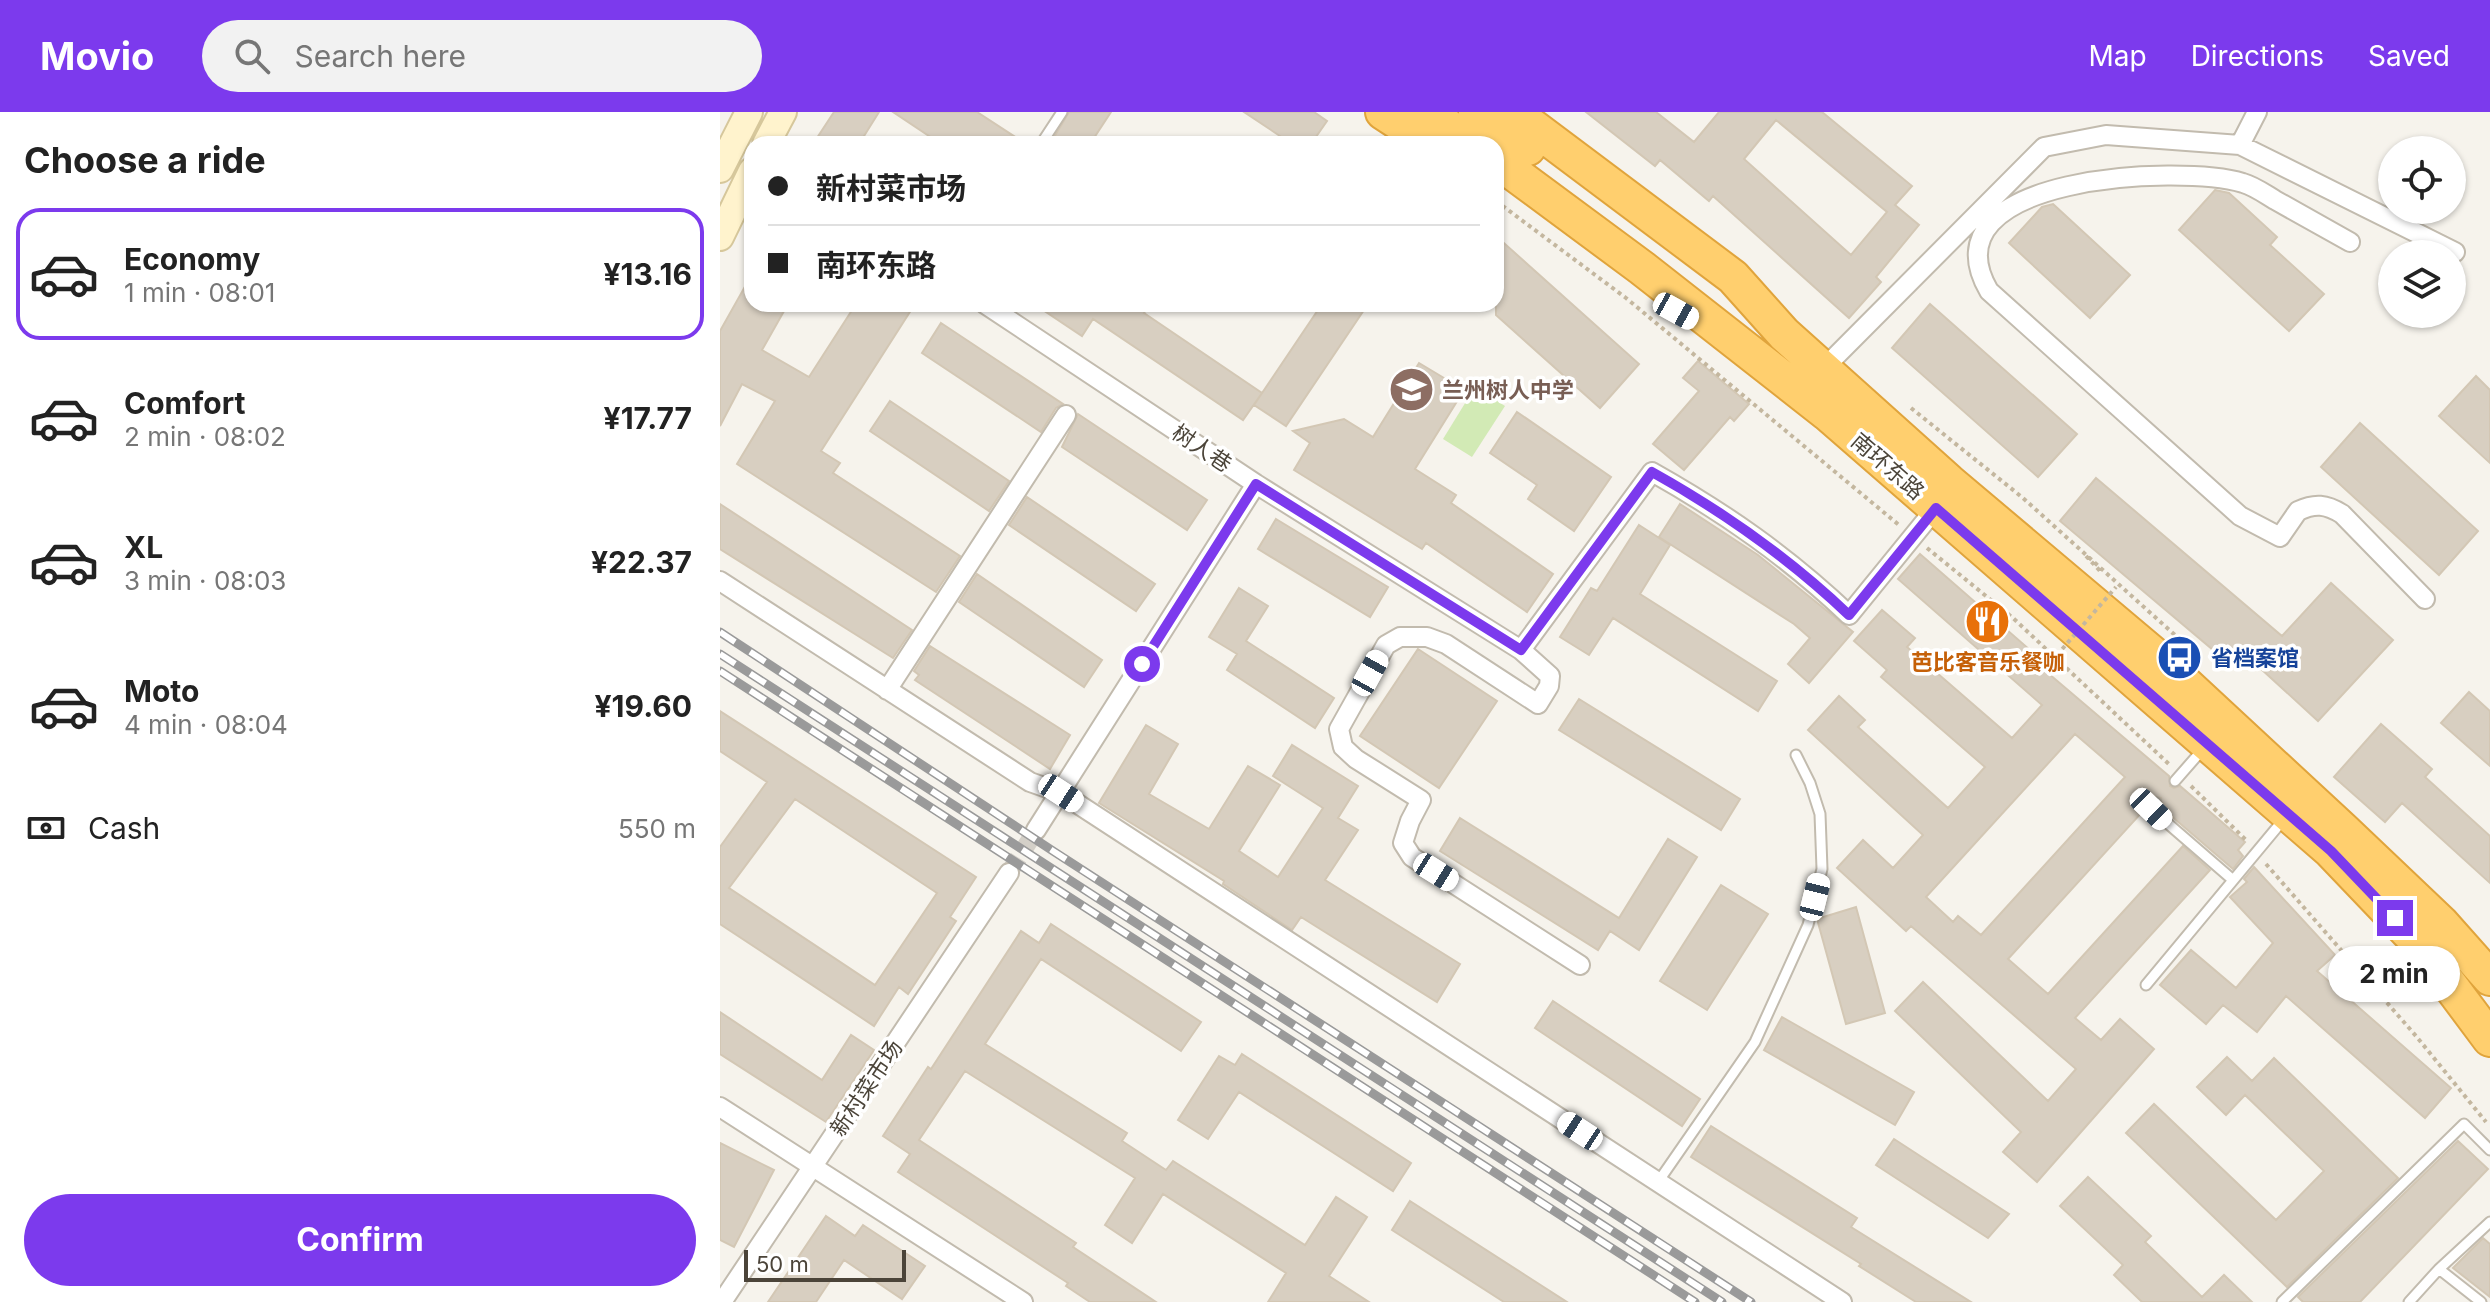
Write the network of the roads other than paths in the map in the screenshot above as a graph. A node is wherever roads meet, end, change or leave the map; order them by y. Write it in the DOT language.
graph roads {
  1 [pos="749,112"];
  2 [pos="783,112"];
  3 [pos="1062,112"];
  4 [pos="1383,112"];
  5 [pos="1427,112"];
  6 [pos="1476,112"];
  7 [pos="1513,112"];
  8 [pos="2257,112"];
  9 [pos="770,136"];
  10 [pos="1046,136"];
  11 [pos="1420,136"];
  12 [pos="1462,136"];
  13 [pos="1491,136"];
  14 [pos="2240,145"];
  15 [pos="720,169"];
  16 [pos="1514,171"];
  17 [pos="744,188"];
  18 [pos="1987,216"];
  19 [pos="720,237"];
  20 [pos="2431,240"];
  21 [pos="2350,242"];
  22 [pos="997,312"];
  23 [pos="1784,334"];
  24 [pos="1823,369"];
  25 [pos="1066,415"];
  26 [pos="1256,484"];
  27 [pos="1936,508"];
  28 [pos="720,581"];
  29 [pos="2425,599"];
  30 [pos="1521,650"];
  31 [pos="887,690"];
  32 [pos="2207,743"];
  33 [pos="1796,755"];
  34 [pos="2178,778"];
  35 [pos="1061,793"];
  36 [pos="2156,803"];
  37 [pos="2289,814"];
  38 [pos="1036,830"];
  39 [pos="1009,873"];
  40 [pos="2233,880"];
  41 [pos="1580,965"];
  42 [pos="2490,978"];
  43 [pos="2146,985"];
  44 [pos="2490,1039"];
  45 [pos="720,1107"];
  46 [pos="2490,1150"];
  47 [pos="813,1167"];
  48 [pos="1658,1182"];
  49 [pos="2490,1222"];
  50 [pos="2439,1269"];
  51 [pos="722,1302"];
  52 [pos="1023,1302"];
  53 [pos="1842,1302"];
  54 [pos="2282,1302"];
  55 [pos="2409,1302"];
  56 [pos="2481,1302"];
  1 -- 15 [label="street"];
  2 -- 9 [label="street"];
  3 -- 10 [label="lane"];
  4 -- 11 [label="highway"];
  5 -- 12 [label="highway"];
  6 -- 13 [label="highway, 南环东路"];
  7 -- 23 [label="highway, 南环东路"];
  8 -- 14 [label="street"];
  14 -- 18 [label="street"];
  14 -- 20 [label="street"];
  16 -- 23 [label="highway, 南环东路"];
  16 -- 27 [label="highway, 南环东路"];
  17 -- 19 [label="street"];
  18 -- 21 [label="street"];
  18 -- 24 [label="street"];
  18 -- 29 [label="street"];
  22 -- 26 [label="street, 树人巷"];
  23 -- 24 [label="highway, 南环东路"];
  24 -- 42 [label="highway, 南环东路"];
  25 -- 31 [label="street"];
  26 -- 30 [label="street, 树人巷"];
  26 -- 35 [label="street"];
  27 -- 30 [label="street"];
  27 -- 32 [label="highway, 南环东路"];
  28 -- 31 [label="street"];
  30 -- 41 [label="street, 树人巷"];
  31 -- 35 [label="street"];
  32 -- 34 [label="lane"];
  32 -- 37 [label="highway, 南环东路"];
  33 -- 48 [label="lane"];
  35 -- 38 [label="street"];
  35 -- 48 [label="street"];
  36 -- 40 [label="lane"];
  37 -- 40 [label="lane"];
  37 -- 44 [label="highway, 南环东路"];
  39 -- 47 [label="street, 新村菜市场"];
  40 -- 43 [label="lane"];
  45 -- 47 [label="street"];
  46 -- 54 [label="lane"];
  47 -- 51 [label="street, 新村菜市场"];
  47 -- 52 [label="street"];
  48 -- 53 [label="street"];
  49 -- 50 [label="lane"];
  50 -- 55 [label="lane"];
  50 -- 56 [label="lane"];
}
